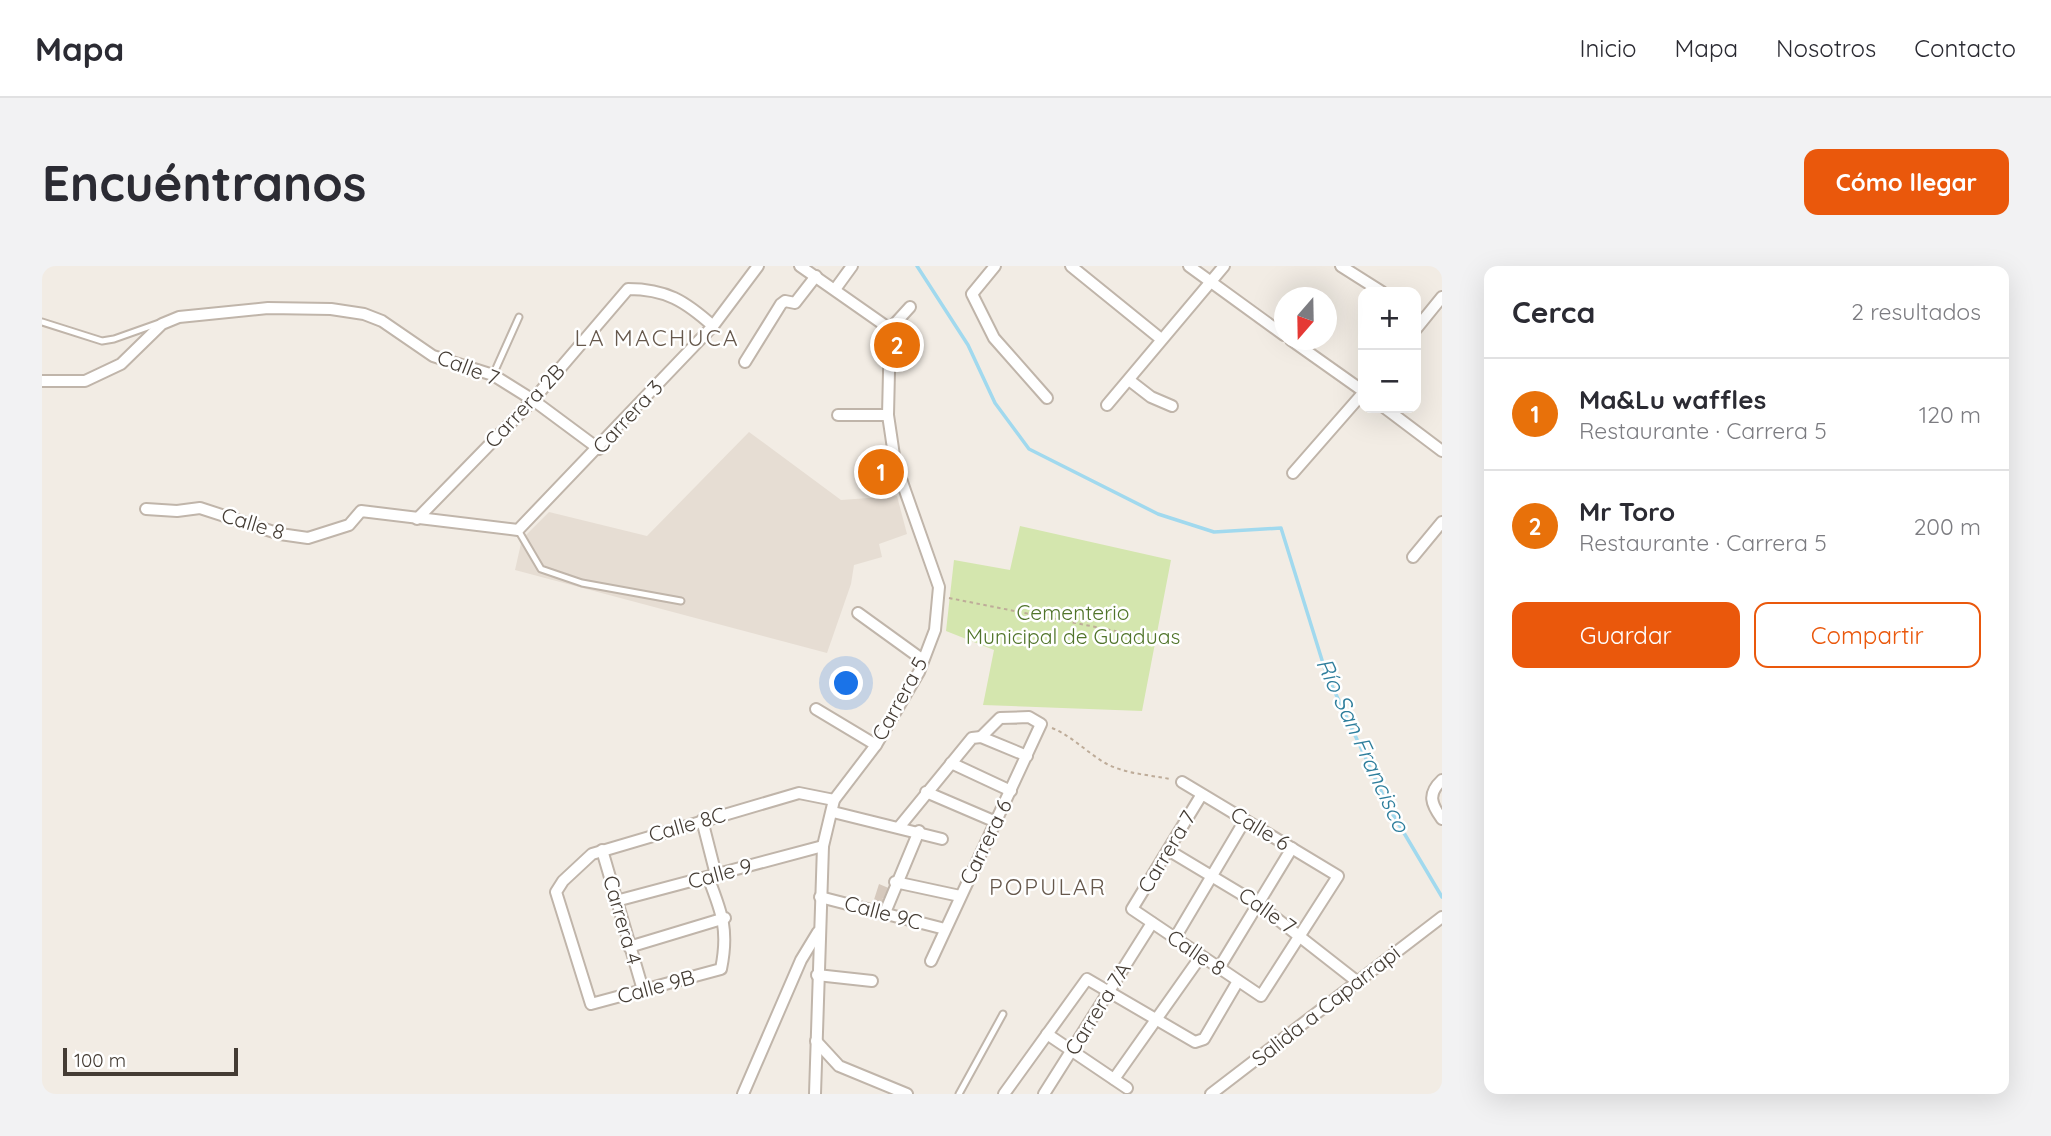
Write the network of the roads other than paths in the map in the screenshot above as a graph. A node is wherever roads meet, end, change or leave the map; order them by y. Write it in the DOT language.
graph roads {
  1 [pos="758,266"];
  2 [pos="800,266"];
  3 [pos="852,266"];
  4 [pos="995,266"];
  5 [pos="1071,266"];
  6 [pos="1189,266"];
  7 [pos="1224,266"];
  8 [pos="1341,266"];
  9 [pos="816,276"];
  10 [pos="1210,282"];
  11 [pos="1374,287"];
  12 [pos="836,288"];
  13 [pos="1442,297"];
  14 [pos="910,307"];
  15 [pos="1421,315"];
  16 [pos="519,317"];
  17 [pos="171,321"];
  18 [pos="42,322"];
  19 [pos="713,326"];
  20 [pos="1274,328"];
  21 [pos="890,329"];
  22 [pos="1161,339"];
  23 [pos="1305,350"];
  24 [pos="745,362"];
  25 [pos="493,375"];
  26 [pos="1129,380"];
  27 [pos="42,381"];
  28 [pos="1358,388"];
  29 [pos="1047,398"];
  30 [pos="1358,398"];
  31 [pos="533,400"];
  32 [pos="1107,405"];
  33 [pos="1172,407"];
  34 [pos="1392,413"];
  35 [pos="838,415"];
  36 [pos="888,415"];
  37 [pos="599,449"];
  38 [pos="1442,451"];
  39 [pos="1293,473"];
  40 [pos="146,509"];
  41 [pos="417,519"];
  42 [pos="1442,522"];
  43 [pos="518,530"];
  44 [pos="1413,557"];
  45 [pos="681,601"];
  46 [pos="858,613"];
  47 [pos="923,660"];
  48 [pos="816,709"];
  49 [pos="977,737"];
  50 [pos="876,745"];
  51 [pos="1027,756"];
  52 [pos="951,763"];
  53 [pos="1442,780"];
  54 [pos="1182,782"];
  55 [pos="1011,791"];
  56 [pos="926,792"];
  57 [pos="1202,794"];
  58 [pos="834,800"];
  59 [pos="832,813"];
  60 [pos="1442,819"];
  61 [pos="702,820"];
  62 [pos="1245,820"];
  63 [pos="996,822"];
  64 [pos="900,827"];
  65 [pos="919,831"];
  66 [pos="942,839"];
  67 [pos="823,846"];
  68 [pos="1292,848"];
  69 [pos="602,850"];
  70 [pos="1168,850"];
  71 [pos="1212,875"];
  72 [pos="712,876"];
  73 [pos="895,882"];
  74 [pos="960,896"];
  75 [pos="820,897"];
  76 [pos="616,901"];
  77 [pos="1258,904"];
  78 [pos="1132,909"];
  79 [pos="884,915"];
  80 [pos="1442,917"];
  81 [pos="724,918"];
  82 [pos="1152,923"];
  83 [pos="945,929"];
  84 [pos="819,930"];
  85 [pos="1300,934"];
  86 [pos="1175,938"];
  87 [pos="629,947"];
  88 [pos="1201,956"];
  89 [pos="931,961"];
  90 [pos="1219,968"];
  91 [pos="817,975"];
  92 [pos="872,981"];
  93 [pos="1238,981"];
  94 [pos="1359,983"];
  95 [pos="643,990"];
  96 [pos="1109,992"];
  97 [pos="591,1004"];
  98 [pos="1003,1014"];
  99 [pos="1157,1019"];
  100 [pos="1047,1034"];
  101 [pos="816,1041"];
  102 [pos="1071,1051"];
  103 [pos="1114,1079"];
  104 [pos="1127,1088"];
  105 [pos="743,1094"];
  106 [pos="815,1094"];
  107 [pos="906,1094"];
  108 [pos="959,1094"];
  109 [pos="1004,1094"];
  110 [pos="1044,1094"];
  111 [pos="1210,1094"];
  1 -- 19 [label="street, Carrera 3"];
  2 -- 9 [label="street"];
  3 -- 12 [label="street"];
  4 -- 29 [label="street"];
  5 -- 22 [label="street"];
  6 -- 10 [label="street"];
  7 -- 10 [label="street"];
  8 -- 11 [label="street"];
  9 -- 12 [label="street"];
  9 -- 24 [label="street"];
  10 -- 20 [label="street"];
  10 -- 22 [label="street"];
  12 -- 21 [label="street"];
  13 -- 15 [label="street"];
  14 -- 21 [label="street"];
  16 -- 25 [label="lane"];
  17 -- 18 [label="lane"];
  17 -- 25 [label="street, Calle 7"];
  17 -- 27 [label="street"];
  19 -- 31 [label="street, Carrera 2B"];
  19 -- 37 [label="street, Carrera 3"];
  21 -- 36 [label="street, Carrera 5"];
  22 -- 26 [label="street"];
  23 -- 28 [label="street"];
  25 -- 31 [label="street, Calle 7"];
  26 -- 32 [label="street"];
  26 -- 33 [label="street"];
  30 -- 39 [label="street"];
  31 -- 37 [label="street, Calle 7"];
  31 -- 41 [label="street, Carrera 2B"];
  34 -- 38 [label="street"];
  35 -- 36 [label="street"];
  36 -- 47 [label="street, Carrera 5"];
  37 -- 43 [label="street, Carrera 3"];
  40 -- 41 [label="street, Calle 8"];
  41 -- 43 [label="street, Calle 8"];
  42 -- 44 [label="street"];
  43 -- 45 [label="lane"];
  46 -- 47 [label="street"];
  47 -- 50 [label="street, Carrera 5"];
  48 -- 50 [label="street"];
  49 -- 51 [label="street"];
  49 -- 51 [label="street, Carrera 6"];
  49 -- 52 [label="street"];
  50 -- 58 [label="street, Carrera 5"];
  51 -- 55 [label="street, Carrera 6"];
  52 -- 55 [label="street"];
  52 -- 56 [label="street"];
  53 -- 60 [label="street"];
  54 -- 57 [label="street, Calle 6"];
  55 -- 63 [label="street, Carrera 6"];
  56 -- 63 [label="street"];
  56 -- 64 [label="street"];
  57 -- 62 [label="street, Calle 6"];
  57 -- 70 [label="street, Carrera 7"];
  58 -- 59 [label="street, Carrera 5"];
  58 -- 61 [label="street, Calle 8C"];
  59 -- 64 [label="street"];
  59 -- 67 [label="street, Carrera 5"];
  61 -- 69 [label="street, Calle 8C"];
  61 -- 72 [label="street"];
  62 -- 68 [label="street, Calle 6"];
  62 -- 71 [label="street"];
  63 -- 74 [label="street, Carrera 6"];
  64 -- 65 [label="street"];
  65 -- 66 [label="street"];
  65 -- 73 [label="street"];
  67 -- 72 [label="street, Calle 9"];
  67 -- 75 [label="street, Carrera 5"];
  68 -- 77 [label="street"];
  68 -- 85 [label="street, Calle 6"];
  69 -- 76 [label="street, Carrera 4"];
  69 -- 97 [label="street, Calle 8C"];
  70 -- 71 [label="street, Calle 7"];
  70 -- 78 [label="street, Carrera 7"];
  71 -- 77 [label="street, Calle 7"];
  71 -- 86 [label="street"];
  72 -- 76 [label="street, Calle 9"];
  72 -- 81 [label="street"];
  73 -- 74 [label="street"];
  73 -- 79 [label="street"];
  74 -- 83 [label="street, Carrera 6"];
  75 -- 79 [label="street, Calle 9C"];
  75 -- 84 [label="street, Carrera 5"];
  76 -- 87 [label="street, Carrera 4"];
  77 -- 85 [label="street, Calle 7"];
  77 -- 90 [label="street"];
  78 -- 82 [label="street, Calle 8"];
  79 -- 83 [label="street, Calle 9C"];
  80 -- 94 [label="street, Salida a Caparrapi"];
  81 -- 87 [label="street"];
  81 -- 95 [label="street, Calle 9B"];
  82 -- 86 [label="street, Calle 8"];
  82 -- 96 [label="street, Carrera 7A"];
  83 -- 89 [label="street, Carrera 6"];
  84 -- 91 [label="street, Carrera 5"];
  84 -- 105 [label="street"];
  85 -- 93 [label="street, Calle 8"];
  85 -- 94 [label="street, Calle 7"];
  86 -- 88 [label="street, Calle 8"];
  87 -- 95 [label="street, Carrera 4"];
  88 -- 90 [label="street, Calle 8"];
  88 -- 99 [label="street"];
  90 -- 93 [label="street, Calle 8"];
  91 -- 92 [label="street"];
  91 -- 101 [label="street, Carrera 5"];
  93 -- 99 [label="street"];
  94 -- 111 [label="street, Salida a Caparrapi"];
  95 -- 97 [label="street, Calle 9B"];
  96 -- 99 [label="street"];
  96 -- 100 [label="street"];
  96 -- 102 [label="street, Carrera 7A"];
  98 -- 108 [label="lane"];
  99 -- 103 [label="street"];
  100 -- 102 [label="street"];
  100 -- 109 [label="street"];
  101 -- 106 [label="street, Carrera 5"];
  101 -- 107 [label="street"];
  102 -- 103 [label="street"];
  102 -- 110 [label="street, Carrera 7A"];
  103 -- 104 [label="street"];
}
